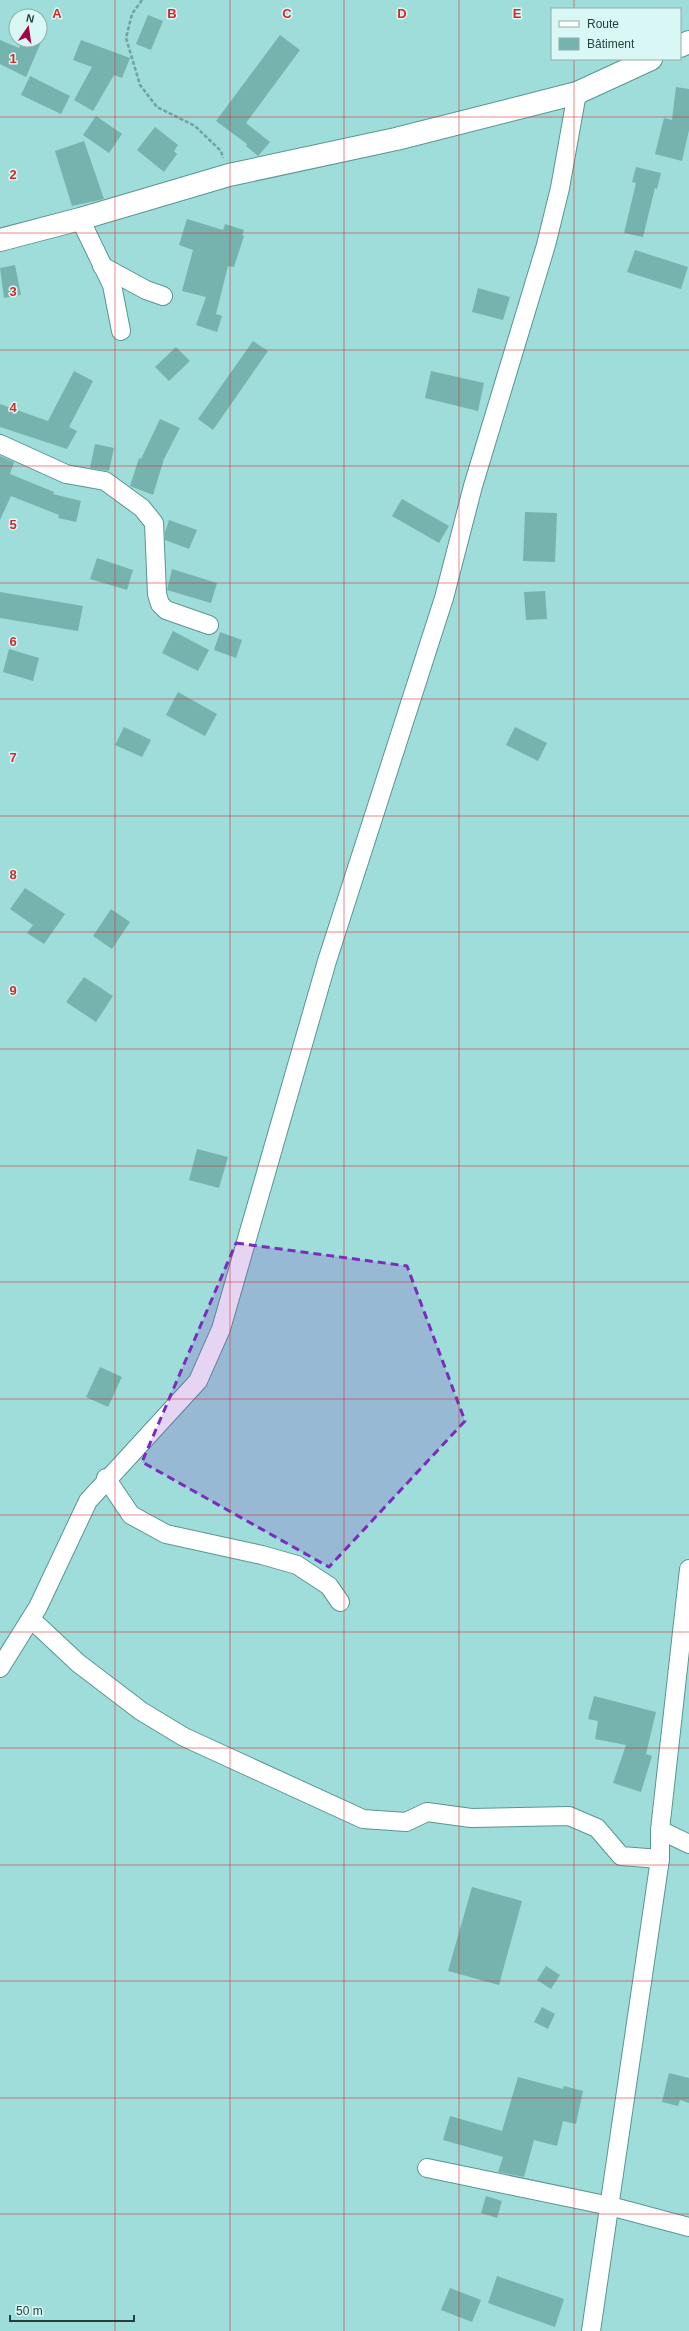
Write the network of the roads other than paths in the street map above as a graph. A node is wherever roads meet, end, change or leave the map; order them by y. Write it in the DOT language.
graph roads {
  1 [pos="649,60"];
  2 [pos="577,93"];
  3 [pos="80,219"];
  4 [pos="0,240"];
  5 [pos="102,265"];
  6 [pos="163,296"];
  7 [pos="121,331"];
  8 [pos="0,444"];
  9 [pos="209,625"];
  10 [pos="106,1478"];
  11 [pos="689,1569"];
  12 [pos="340,1602"];
  13 [pos="31,1619"];
  14 [pos="0,1668"];
  15 [pos="660,1830"];
  16 [pos="689,1844"];
  17 [pos="660,1859"];
  18 [pos="427,2168"];
  19 [pos="610,2206"];
  20 [pos="689,2227"];
  21 [pos="591,2331"];
  1 -- 2 [label="street"];
  2 -- 3 [label="street"];
  2 -- 10 [label="street"];
  3 -- 4 [label="street"];
  3 -- 5 [label="street"];
  5 -- 6 [label="street"];
  5 -- 7 [label="street"];
  8 -- 9 [label="street"];
  10 -- 12 [label="street"];
  10 -- 13 [label="street"];
  11 -- 15 [label="street"];
  13 -- 14 [label="street"];
  13 -- 17 [label="street"];
  15 -- 16 [label="street"];
  15 -- 17 [label="street"];
  17 -- 19 [label="street"];
  18 -- 19 [label="street"];
  19 -- 20 [label="street"];
  19 -- 21 [label="street"];
}
